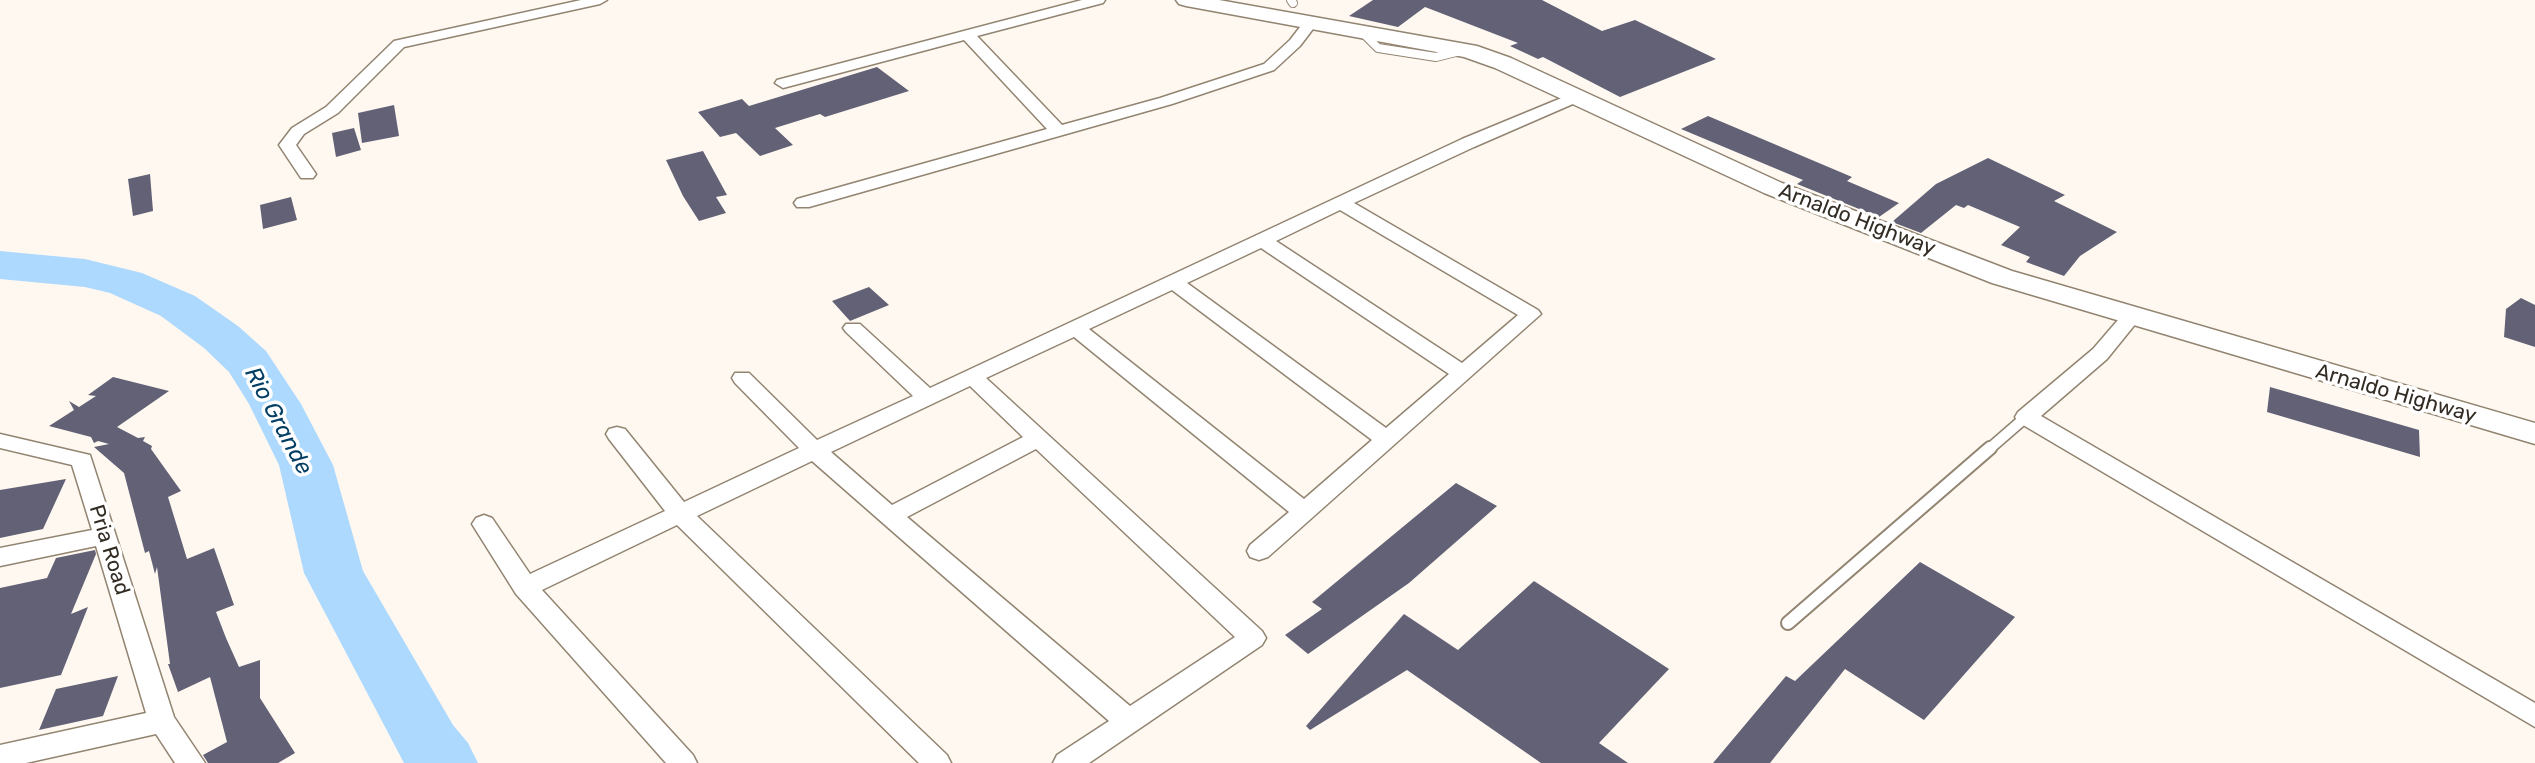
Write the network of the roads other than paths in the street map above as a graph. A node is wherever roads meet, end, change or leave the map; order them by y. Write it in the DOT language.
graph roads {
  1 [pos="600,0"];
  2 [pos="1097,0"];
  3 [pos="1186,0"];
  4 [pos="1296,1"];
  5 [pos="1265,12"];
  6 [pos="1312,21"];
  7 [pos="967,34"];
  8 [pos="783,83"];
  9 [pos="1576,97"];
  10 [pos="1058,131"];
  11 [pos="307,174"];
  12 [pos="803,203"];
  13 [pos="1341,203"];
  14 [pos="1262,240"];
  15 [pos="1173,282"];
  16 [pos="2131,317"];
  17 [pos="853,328"];
  18 [pos="1074,328"];
  19 [pos="1463,374"];
  20 [pos="971,377"];
  21 [pos="742,378"];
  22 [pos="927,397"];
  23 [pos="2026,417"];
  24 [pos="617,434"];
  25 [pos="2535,434"];
  26 [pos="1038,438"];
  27 [pos="1387,440"];
  28 [pos="0,441"];
  29 [pos="815,451"];
  30 [pos="1304,512"];
  31 [pos="680,514"];
  32 [pos="890,516"];
  33 [pos="484,524"];
  34 [pos="104,536"];
  35 [pos="1259,551"];
  36 [pos="0,557"];
  37 [pos="525,587"];
  38 [pos="1788,623"];
  39 [pos="2535,716"];
  40 [pos="162,720"];
  41 [pos="1129,722"];
  42 [pos="0,757"];
  43 [pos="191,763"];
  44 [pos="683,763"];
  45 [pos="937,763"];
  46 [pos="1067,763"];
  1 -- 11 [label="street"];
  2 -- 7 [label="street"];
  3 -- 5 [label="main road, Arnaldo Highway"];
  4 -- 5 [label="main road"];
  5 -- 6 [label="main road, Arnaldo Highway"];
  6 -- 9 [label="main road, Arnaldo Highway"];
  6 -- 10 [label="street"];
  7 -- 8 [label="street"];
  7 -- 10 [label="street"];
  9 -- 13 [label="street"];
  9 -- 16 [label="main road, Arnaldo Highway"];
  10 -- 12 [label="street"];
  13 -- 14 [label="street"];
  13 -- 19 [label="street"];
  14 -- 15 [label="street"];
  14 -- 19 [label="street"];
  15 -- 18 [label="street"];
  15 -- 27 [label="street"];
  16 -- 23 [label="street"];
  16 -- 25 [label="main road, Arnaldo Highway"];
  17 -- 22 [label="street"];
  18 -- 20 [label="street"];
  18 -- 30 [label="street"];
  19 -- 27 [label="street"];
  20 -- 22 [label="street"];
  20 -- 26 [label="street"];
  21 -- 29 [label="street"];
  22 -- 29 [label="street"];
  23 -- 38 [label="lane"];
  23 -- 39 [label="street"];
  24 -- 31 [label="street"];
  26 -- 32 [label="street"];
  26 -- 41 [label="street"];
  27 -- 30 [label="street"];
  28 -- 34 [label="street, Pria Road"];
  29 -- 31 [label="street"];
  29 -- 32 [label="street"];
  30 -- 35 [label="street"];
  31 -- 37 [label="street"];
  31 -- 45 [label="street"];
  32 -- 41 [label="street"];
  33 -- 37 [label="street"];
  34 -- 36 [label="street"];
  34 -- 40 [label="street, Pria Road"];
  37 -- 44 [label="street"];
  40 -- 42 [label="street"];
  40 -- 43 [label="street, Pria Road"];
  41 -- 46 [label="street"];
}
